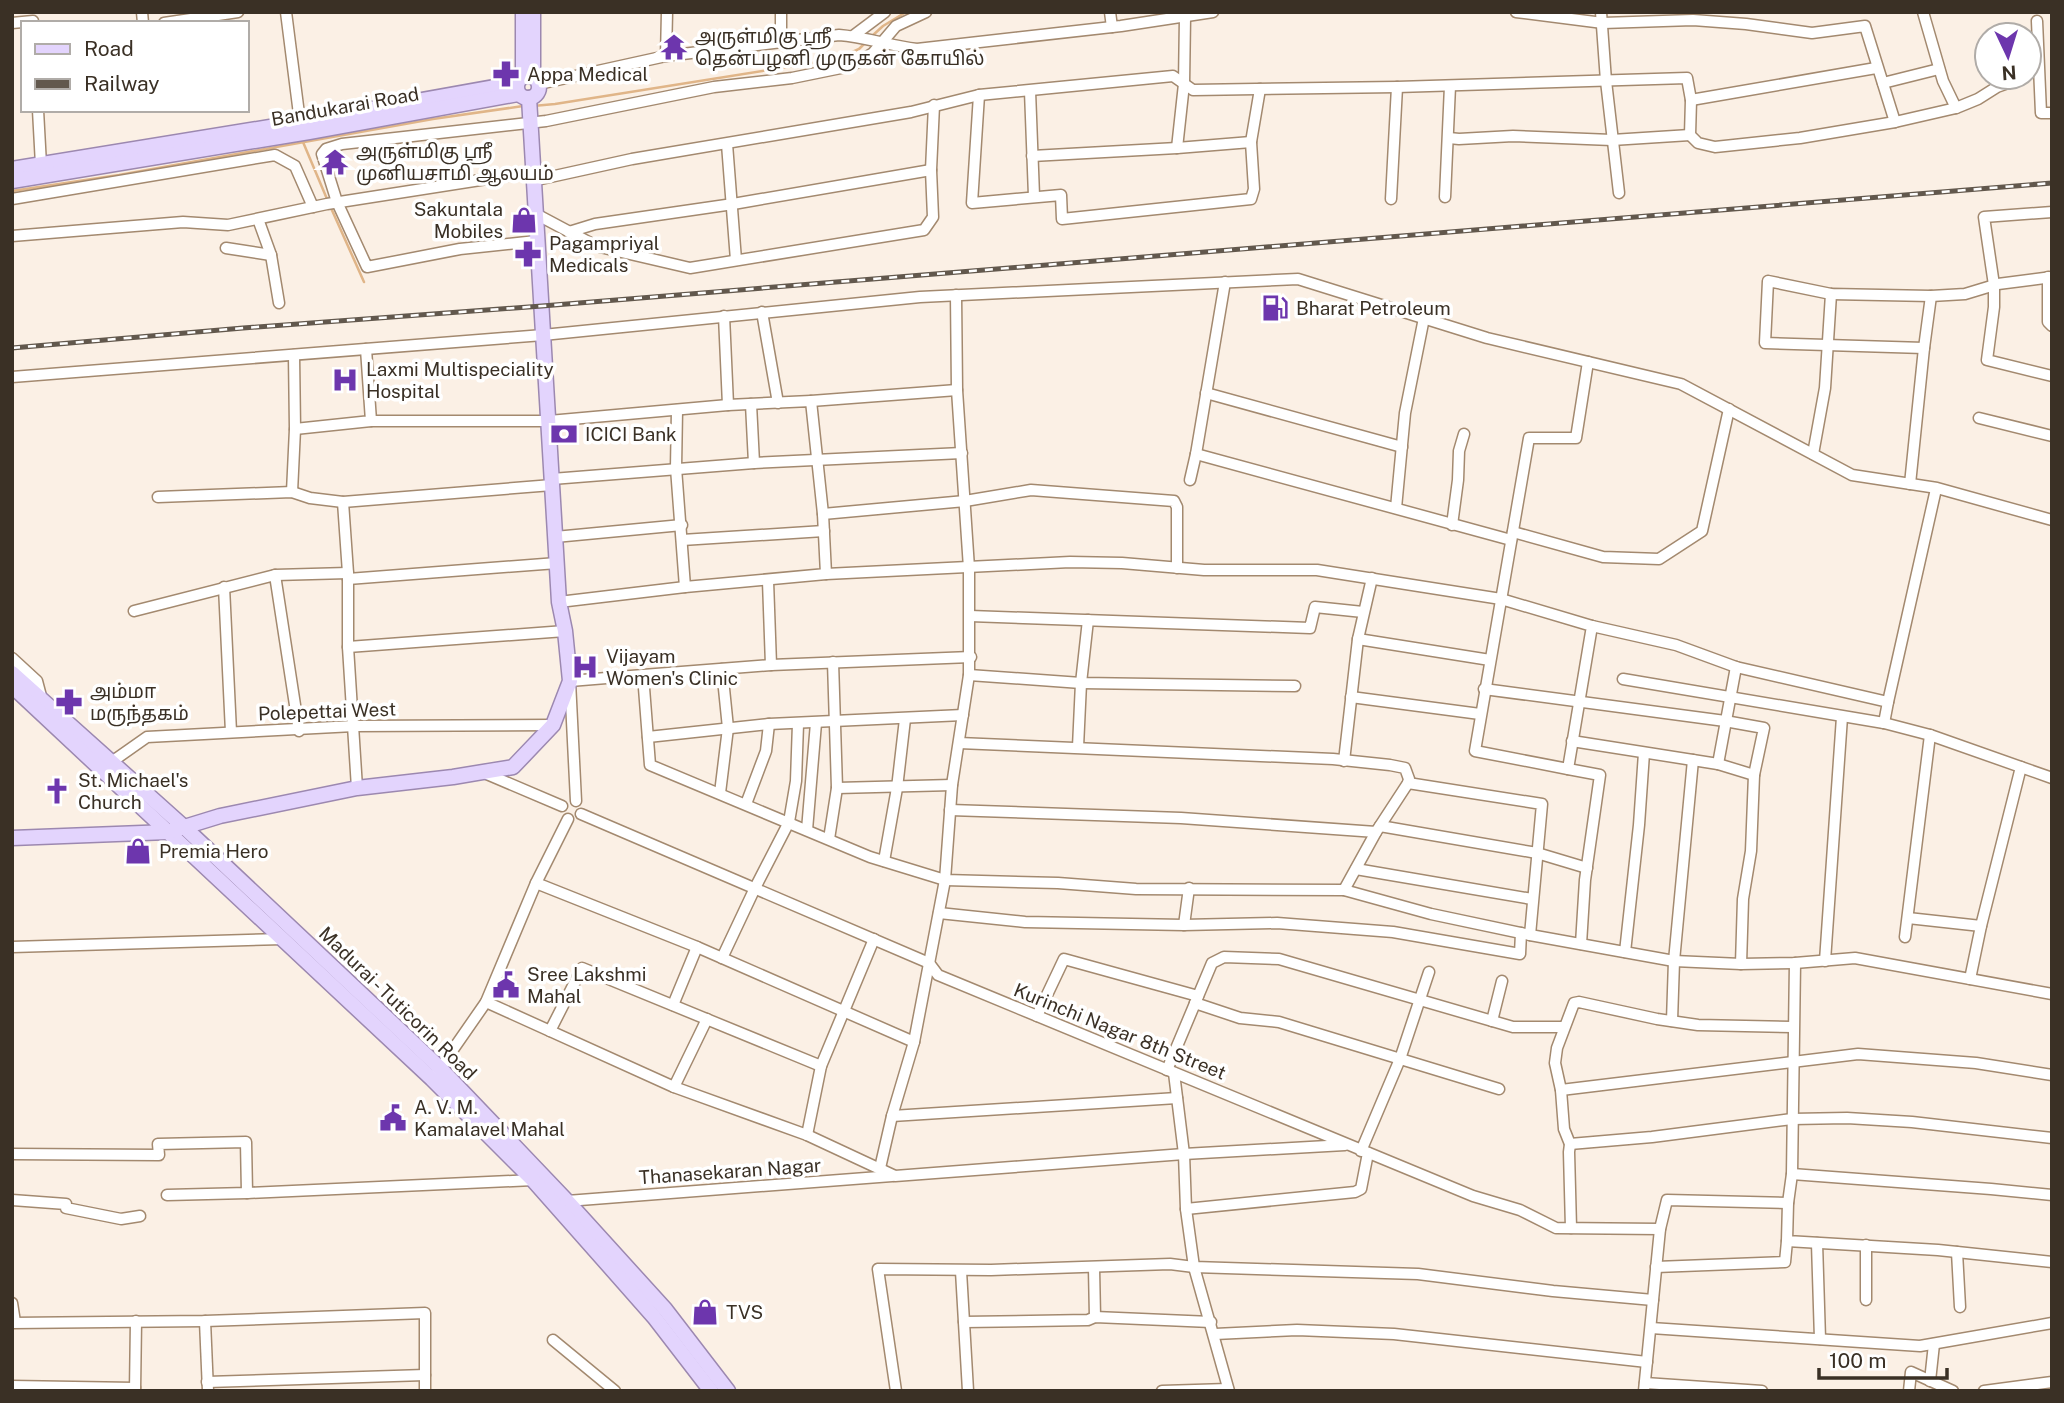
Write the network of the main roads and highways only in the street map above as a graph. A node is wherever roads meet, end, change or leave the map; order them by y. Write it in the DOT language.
graph roads {
  1 [pos="523,12"];
  2 [pos="533,12"];
  3 [pos="527,94"];
  4 [pos="12,169"];
  5 [pos="12,181"];
  6 [pos="12,673"];
  7 [pos="12,687"];
  8 [pos="184,827"];
  9 [pos="169,832"];
  10 [pos="12,838"];
  11 [pos="436,1073"];
  12 [pos="716,1389"];
  1 -- 3 [label="main road"];
  2 -- 3 [label="main road"];
  3 -- 4 [label="main road, Bandukarai Road"];
  3 -- 5 [label="main road, Bandukarai Road"];
  3 -- 8 [label="main road"];
  6 -- 8 [label="main road, Madurai - Tuticorin Road"];
  7 -- 9 [label="main road, Madurai - Tuticorin Road"];
  8 -- 9 [label="main road"];
  8 -- 11 [label="main road, Madurai - Tuticorin Road"];
  9 -- 10 [label="main road"];
  9 -- 11 [label="main road, Madurai - Tuticorin Road"];
  11 -- 12 [label="main road, Madurai - Tuticorin Road"];
  11 -- 12 [label="main road, Madurai - Tuticorin Road"];
}
